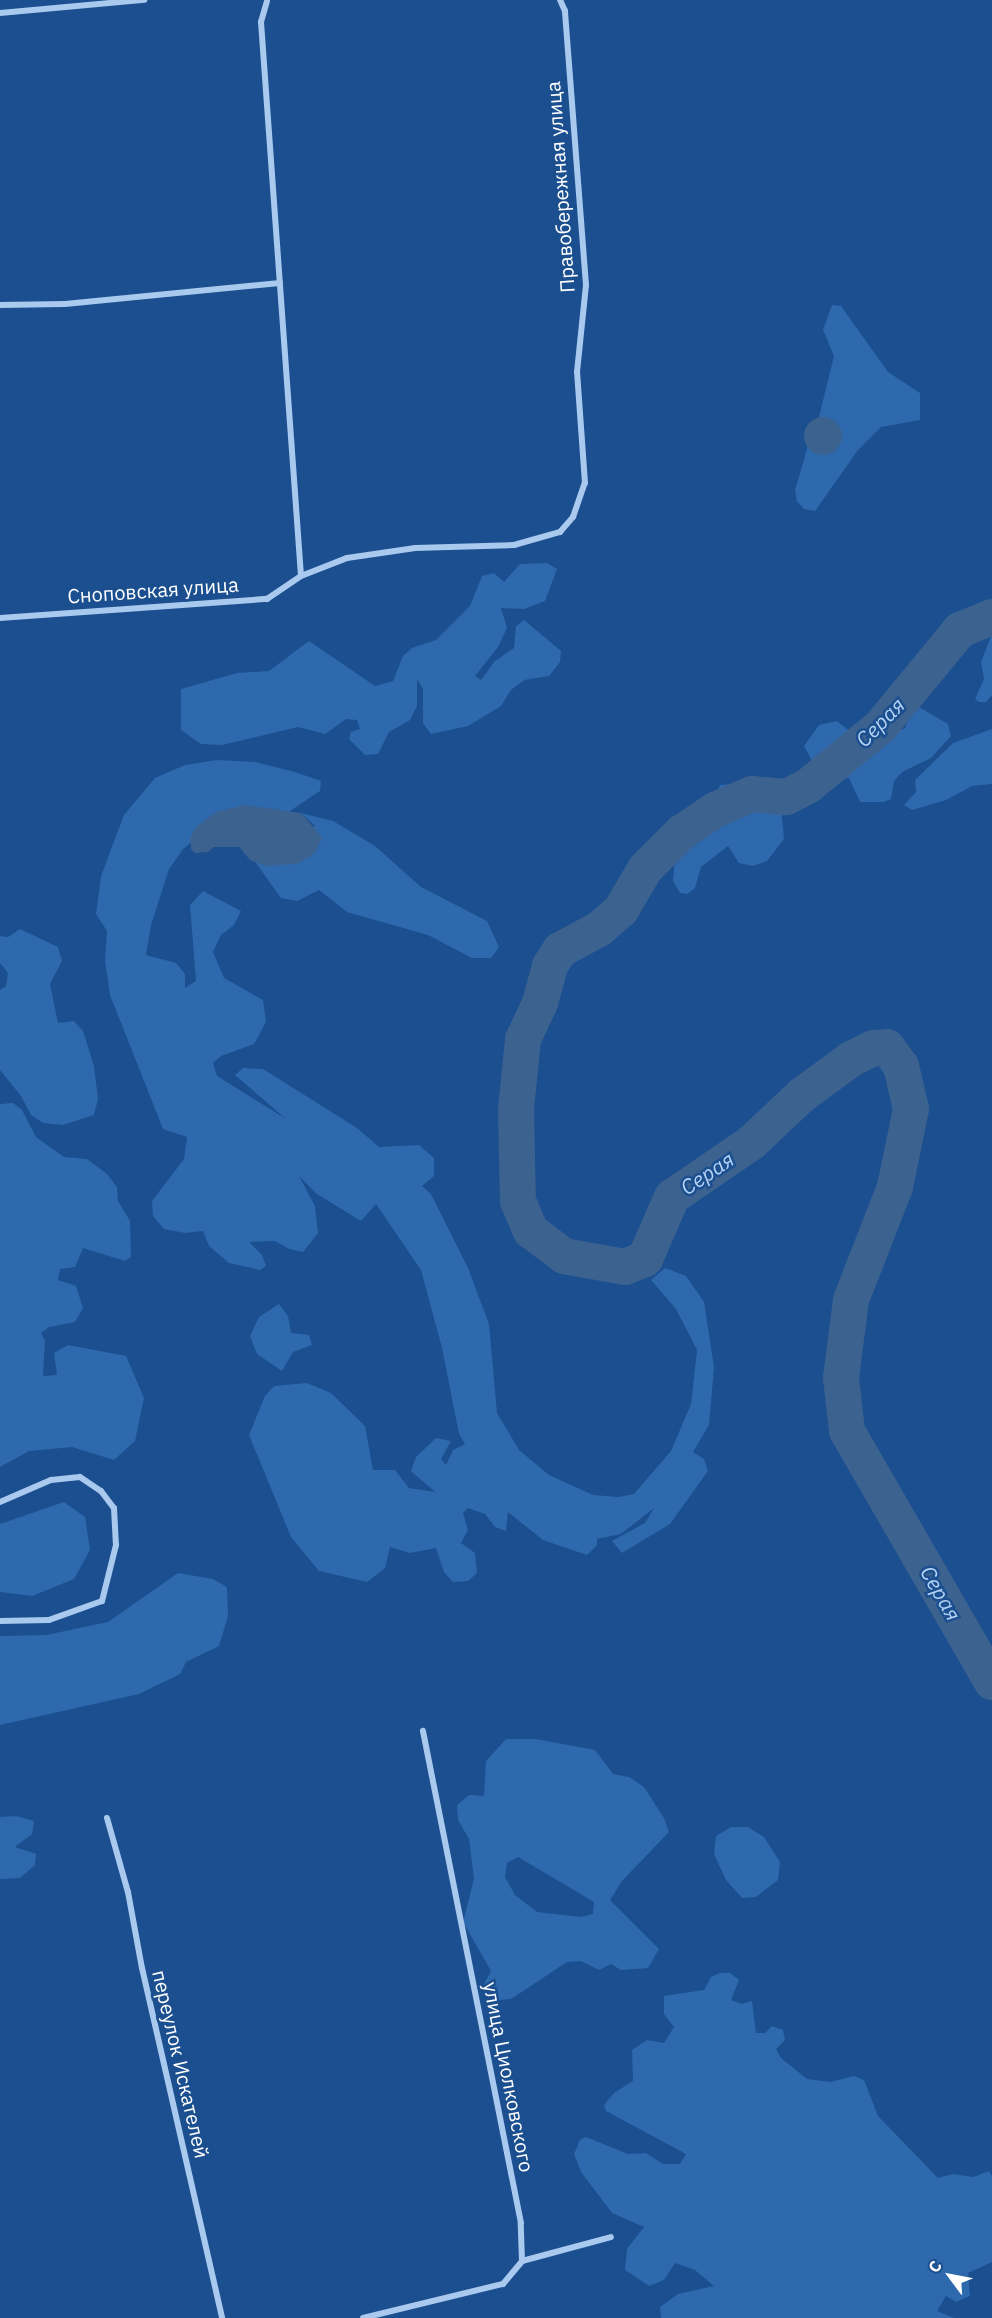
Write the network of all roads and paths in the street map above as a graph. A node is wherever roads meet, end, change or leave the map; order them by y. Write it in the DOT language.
graph roads {
  1 [pos="144,0"];
  2 [pos="260,0"];
  3 [pos="268,0"];
  4 [pos="560,0"];
  5 [pos="0,13"];
  6 [pos="280,283"];
  7 [pos="0,305"];
  8 [pos="549,536"];
  9 [pos="302,576"];
  10 [pos="0,618"];
  11 [pos="0,1502"];
  12 [pos="0,1621"];
  13 [pos="423,1731"];
  14 [pos="107,1818"];
  15 [pos="611,2237"];
  16 [pos="522,2261"];
  17 [pos="222,2318"];
  18 [pos="363,2318"];
  1 -- 5 [label="street"];
  2 -- 3 [label="street"];
  3 -- 6 [label="street"];
  4 -- 8 [label="street, Правобережная улица"];
  6 -- 7 [label="street"];
  6 -- 9 [label="street"];
  8 -- 9 [label="street, Сноповская улица"];
  9 -- 10 [label="street, Сноповская улица"];
  11 -- 12 [label="street"];
  13 -- 16 [label="street, улица Циолковского"];
  14 -- 17 [label="street, переулок Искателей"];
  15 -- 16 [label="street"];
  16 -- 18 [label="street"];
}
